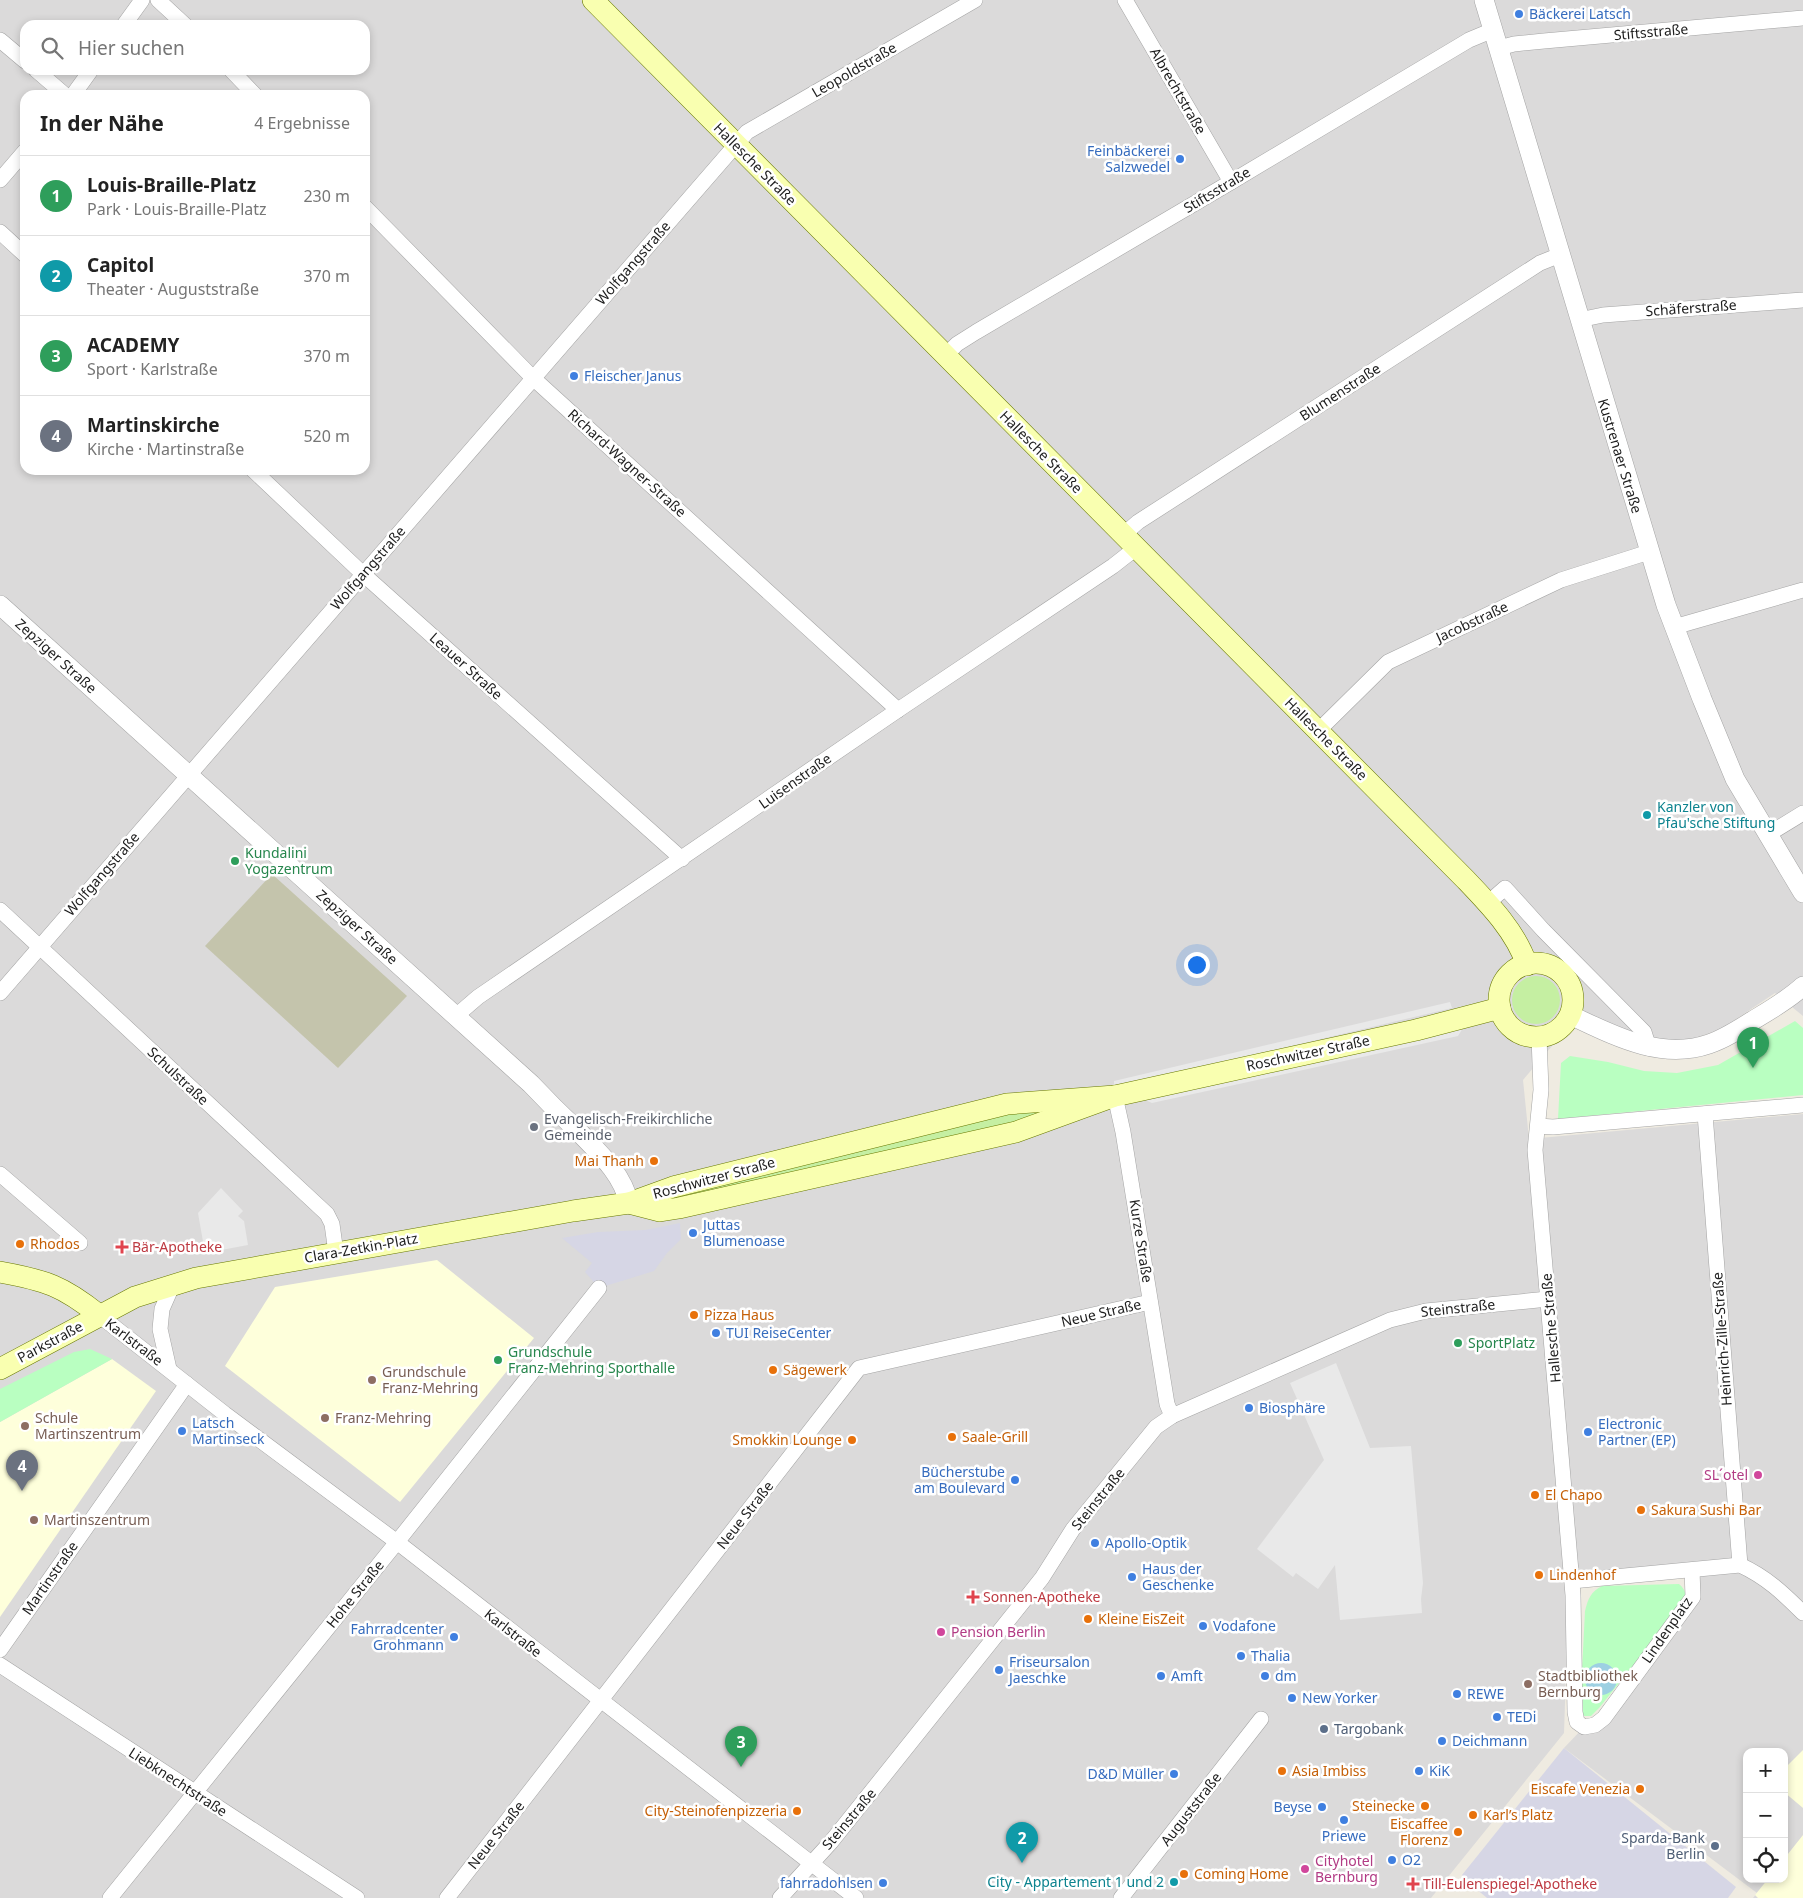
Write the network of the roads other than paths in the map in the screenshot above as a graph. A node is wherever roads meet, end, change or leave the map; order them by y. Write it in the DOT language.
graph roads {
  1 [pos="142,0"];
  2 [pos="158,0"];
  3 [pos="593,0"];
  4 [pos="975,0"];
  5 [pos="1125,0"];
  6 [pos="1484,0"];
  7 [pos="1803,18"];
  8 [pos="128,20"];
  9 [pos="180,20"];
  10 [pos="1496,39"];
  11 [pos="0,40"];
  12 [pos="20,57"];
  13 [pos="42,75"];
  14 [pos="87,75"];
  15 [pos="236,75"];
  16 [pos="59,90"];
  17 [pos="77,90"];
  18 [pos="251,90"];
  19 [pos="736,145"];
  20 [pos="20,157"];
  21 [pos="0,180"];
  22 [pos="1232,182"];
  23 [pos="370,212"];
  24 [pos="0,232"];
  25 [pos="20,250"];
  26 [pos="1560,255"];
  27 [pos="1803,300"];
  28 [pos="1580,320"];
  29 [pos="945,356"];
  30 [pos="533,378"];
  31 [pos="258,475"];
  32 [pos="1129,541"];
  33 [pos="1649,552"];
  34 [pos="363,574"];
  35 [pos="1803,590"];
  36 [pos="0,605"];
  37 [pos="1674,627"];
  38 [pos="898,710"];
  39 [pos="1318,731"];
  40 [pos="188,774"];
  41 [pos="1803,813"];
  42 [pos="1767,834"];
  43 [pos="682,859"];
  44 [pos="1803,893"];
  45 [pos="1488,904"];
  46 [pos="0,910"];
  47 [pos="40,947"];
  48 [pos="1527,965"];
  49 [pos="1802,989"];
  50 [pos="0,993"];
  51 [pos="1500,1008"];
  52 [pos="1570,1015"];
  53 [pos="456,1016"];
  54 [pos="1538,1037"];
  55 [pos="1649,1048"];
  56 [pos="1115,1096"];
  57 [pos="1803,1105"];
  58 [pos="1704,1114"];
  59 [pos="1538,1126"];
  60 [pos="0,1174"];
  61 [pos="629,1203"];
  62 [pos="80,1243"];
  63 [pos="336,1253"];
  64 [pos="0,1272"];
  65 [pos="173,1284"];
  66 [pos="599,1288"];
  67 [pos="1548,1299"];
  68 [pos="1150,1302"];
  69 [pos="99,1316"];
  70 [pos="0,1369"];
  71 [pos="169,1369"];
  72 [pos="187,1384"];
  73 [pos="1172,1416"];
  74 [pos="397,1542"];
  75 [pos="1740,1565"];
  76 [pos="1692,1570"];
  77 [pos="1572,1581"];
  78 [pos="1803,1614"];
  79 [pos="0,1650"];
  80 [pos="0,1665"];
  81 [pos="601,1701"];
  82 [pos="1261,1719"];
  83 [pos="194,1793"];
  84 [pos="811,1863"];
  85 [pos="110,1898"];
  86 [pos="357,1898"];
  87 [pos="447,1898"];
  88 [pos="780,1898"];
  89 [pos="856,1898"];
  90 [pos="1121,1898"];
  1 -- 8 [label="street"];
  2 -- 9 [label="street"];
  3 -- 19 [label="main road, Hallesche Straße"];
  4 -- 19 [label="street, Leopoldstraße"];
  5 -- 22 [label="street, Albrechtstraße"];
  6 -- 10 [label="street, Kustrenaer Straße"];
  7 -- 10 [label="street, Stiftsstraße"];
  10 -- 22 [label="street, Stiftsstraße"];
  10 -- 26 [label="street, Kustrenaer Straße"];
  11 -- 12 [label="street"];
  13 -- 16 [label="street"];
  14 -- 17 [label="street"];
  15 -- 18 [label="street"];
  19 -- 29 [label="main road, Hallesche Straße"];
  19 -- 30 [label="street, Wolfgangstraße"];
  20 -- 21 [label="street"];
  22 -- 29 [label="street, Stiftsstraße"];
  23 -- 30 [label="street, Richard-Wagner-Straße"];
  24 -- 25 [label="street"];
  26 -- 28 [label="street, Kustrenaer Straße"];
  26 -- 32 [label="street, Blumenstraße"];
  27 -- 28 [label="street, Schäferstraße"];
  28 -- 33 [label="street, Kustrenaer Straße"];
  29 -- 32 [label="main road, Hallesche Straße"];
  30 -- 34 [label="street, Wolfgangstraße"];
  30 -- 38 [label="street, Richard-Wagner-Straße"];
  31 -- 34 [label="street, Leauer Straße"];
  32 -- 38 [label="street, Luisenstraße"];
  32 -- 39 [label="main road, Hallesche Straße"];
  33 -- 37 [label="street, Kustrenaer Straße"];
  33 -- 39 [label="street, Jacobstraße"];
  34 -- 40 [label="street, Wolfgangstraße"];
  34 -- 43 [label="street, Leauer Straße"];
  35 -- 37 [label="street"];
  36 -- 40 [label="street, Zepziger Straße"];
  37 -- 42 [label="street, Kustrenaer Straße"];
  38 -- 43 [label="street, Luisenstraße"];
  39 -- 45 [label="main road, Hallesche Straße"];
  40 -- 47 [label="street, Wolfgangstraße"];
  40 -- 53 [label="street, Zepziger Straße"];
  41 -- 42 [label="street"];
  42 -- 44 [label="street, Kustrenaer Straße"];
  43 -- 53 [label="street, Luisenstraße"];
  45 -- 48 [label="main road, Hallesche Straße"];
  45 -- 55 [label="street"];
  46 -- 47 [label="street, Schulstraße"];
  47 -- 50 [label="street, Wolfgangstraße"];
  47 -- 63 [label="street, Schulstraße"];
  48 -- 51 [label="main road"];
  48 -- 52 [label="main road"];
  49 -- 55 [label="street"];
  51 -- 54 [label="main road"];
  51 -- 56 [label="main road, Roschwitzer Straße"];
  52 -- 54 [label="main road"];
  52 -- 55 [label="street"];
  53 -- 61 [label="street, Zepziger Straße"];
  54 -- 59 [label="street, Hallesche Straße"];
  56 -- 61 [label="main road, Roschwitzer Straße"];
  56 -- 61 [label="main road, Roschwitzer Straße"];
  56 -- 68 [label="street, Kurze Straße"];
  57 -- 58 [label="street"];
  58 -- 59 [label="street"];
  58 -- 75 [label="street, Heinrich-Zille-Straße"];
  59 -- 67 [label="street, Hallesche Straße"];
  60 -- 62 [label="street"];
  61 -- 63 [label="main road, Clara-Zetkin-Platz"];
  63 -- 65 [label="main road, Clara-Zetkin-Platz"];
  64 -- 69 [label="main road"];
  65 -- 69 [label="main road, Clara-Zetkin-Platz"];
  65 -- 71 [label="street, Karlstraße"];
  66 -- 74 [label="street, Hohe Straße"];
  67 -- 73 [label="street, Steinstraße"];
  67 -- 77 [label="street, Hallesche Straße"];
  68 -- 73 [label="street, Kurze Straße"];
  68 -- 81 [label="street, Neue Straße"];
  69 -- 70 [label="main road, Parkstraße"];
  69 -- 71 [label="street, Karlstraße"];
  71 -- 72 [label="street, Karlstraße"];
  72 -- 74 [label="street, Karlstraße"];
  72 -- 79 [label="street, Martinstraße"];
  73 -- 84 [label="street, Steinstraße"];
  74 -- 81 [label="street, Karlstraße"];
  74 -- 83 [label="street, Hohe Straße"];
  75 -- 76 [label="street"];
  75 -- 78 [label="street"];
  76 -- 77 [label="street"];
  76 -- 77 [label="street, Lindenplatz"];
  80 -- 83 [label="street, Liebknechtstraße"];
  81 -- 84 [label="street, Karlstraße"];
  81 -- 87 [label="street, Neue Straße"];
  82 -- 90 [label="street, Auguststraße"];
  83 -- 85 [label="street, Hohe Straße"];
  83 -- 86 [label="street, Liebknechtstraße"];
  84 -- 88 [label="street, Steinstraße"];
  84 -- 89 [label="street, Karlstraße"];
}
